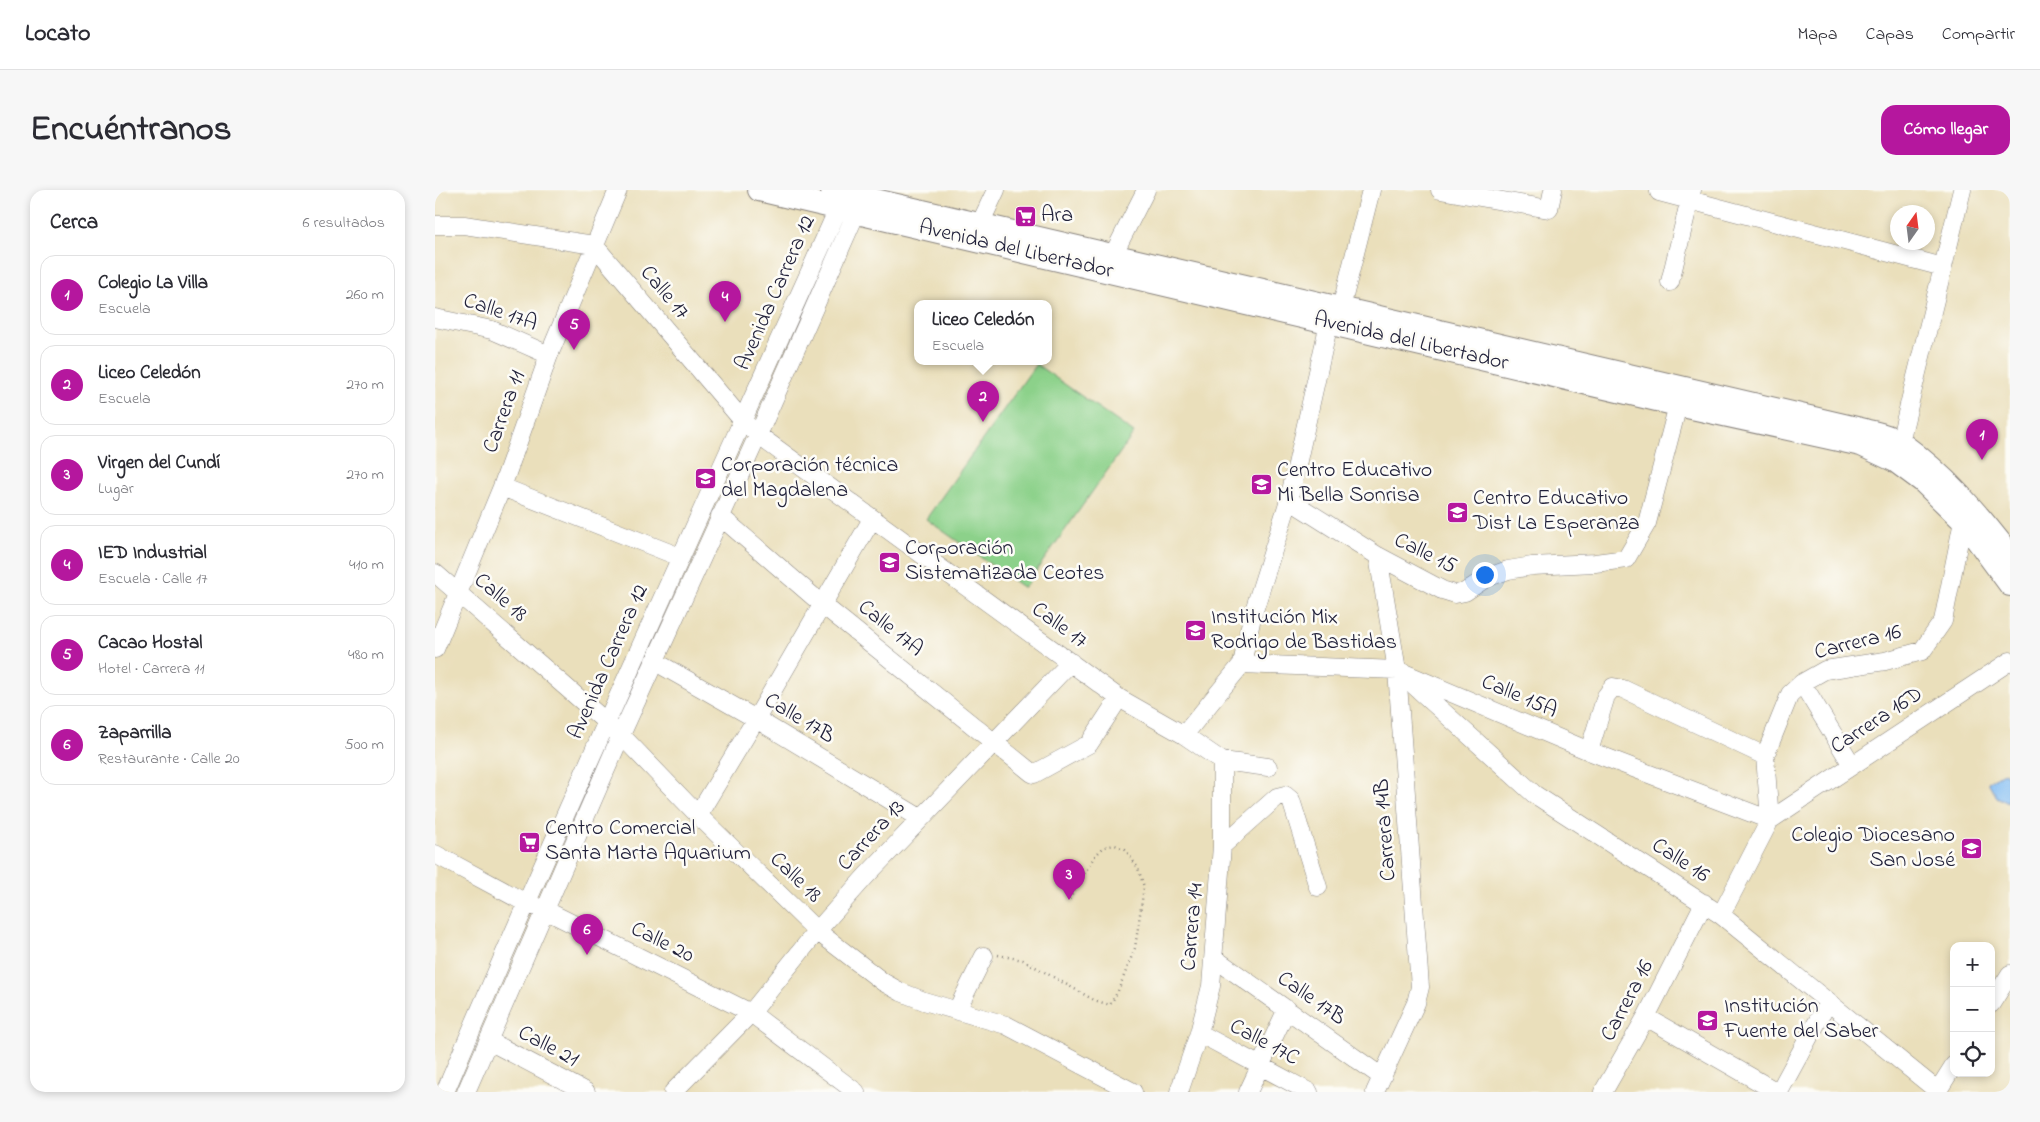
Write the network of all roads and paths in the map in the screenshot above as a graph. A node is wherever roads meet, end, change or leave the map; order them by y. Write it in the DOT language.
graph roads {
  1 [pos="617,190"];
  2 [pos="759,190"];
  3 [pos="996,190"];
  4 [pos="1146,190"];
  5 [pos="1371,190"];
  6 [pos="1553,190"];
  7 [pos="1962,190"];
  8 [pos="1445,191"];
  9 [pos="1659,192"];
  10 [pos="1691,195"];
  11 [pos="848,199"];
  12 [pos="980,224"];
  13 [pos="435,225"];
  14 [pos="594,245"];
  15 [pos="1113,255"];
  16 [pos="1943,267"];
  17 [pos="1670,282"];
  18 [pos="1335,315"];
  19 [pos="435,318"];
  20 [pos="549,355"];
  21 [pos="1678,405"];
  22 [pos="743,421"];
  23 [pos="759,435"];
  24 [pos="1898,452"];
  25 [pos="502,487"];
  26 [pos="1289,500"];
  27 [pos="720,516"];
  28 [pos="872,518"];
  29 [pos="1963,521"];
  30 [pos="2010,555"];
  31 [pos="1378,556"];
  32 [pos="680,557"];
  33 [pos="435,573"];
  34 [pos="2010,585"];
  35 [pos="458,592"];
  36 [pos="823,605"];
  37 [pos="435,649"];
  38 [pos="654,661"];
  39 [pos="2010,661"];
  40 [pos="1071,662"];
  41 [pos="1242,664"];
  42 [pos="1397,670"];
  43 [pos="1802,683"];
  44 [pos="1119,698"];
  45 [pos="757,719"];
  46 [pos="607,722"];
  47 [pos="621,734"];
  48 [pos="1184,735"];
  49 [pos="993,741"];
  50 [pos="1589,751"];
  51 [pos="1765,756"];
  52 [pos="1222,761"];
  53 [pos="1852,765"];
  54 [pos="1267,767"];
  55 [pos="698,815"];
  56 [pos="920,818"];
  57 [pos="1770,820"];
  58 [pos="1222,846"];
  59 [pos="435,854"];
  60 [pos="1318,887"];
  61 [pos="1069,900"];
  62 [pos="526,903"];
  63 [pos="1704,903"];
  64 [pos="545,910"];
  65 [pos="1721,915"];
  66 [pos="817,931"];
  67 [pos="984,956"];
  68 [pos="1214,958"];
  69 [pos="2010,974"];
  70 [pos="1995,998"];
  71 [pos="1827,1002"];
  72 [pos="1287,1009"];
  73 [pos="957,1010"];
  74 [pos="751,1013"];
  75 [pos="1646,1017"];
  76 [pos="1199,1033"];
  77 [pos="489,1041"];
  78 [pos="1261,1066"];
  79 [pos="1950,1072"];
  80 [pos="1379,1084"];
  81 [pos="445,1092"];
  82 [pos="466,1092"];
  83 [pos="586,1092"];
  84 [pos="673,1092"];
  85 [pos="856,1092"];
  86 [pos="1133,1092"];
  87 [pos="1179,1092"];
  88 [pos="1248,1092"];
  89 [pos="1309,1092"];
  90 [pos="1603,1092"];
  91 [pos="1778,1092"];
  92 [pos="1938,1092"];
  1 -- 14 [label="street, Carrera 11"];
  2 -- 11 [label="main road, Avenida del Libertador"];
  3 -- 12 [label="street"];
  4 -- 15 [label="street"];
  5 -- 18 [label="street"];
  6 -- 8 [label="street"];
  7 -- 16 [label="street"];
  9 -- 10 [label="street"];
  10 -- 16 [label="street"];
  10 -- 17 [label="street"];
  11 -- 12 [label="main road, Avenida del Libertador"];
  11 -- 18 [label="main road, Avenida del Libertador"];
  11 -- 22 [label="street, Avenida Carrera 12"];
  11 -- 23 [label="street, Avenida Carrera 12"];
  12 -- 15 [label="main road, Avenida del Libertador"];
  13 -- 14 [label="street"];
  14 -- 20 [label="street, Carrera 11"];
  14 -- 22 [label="street, Calle 17"];
  15 -- 18 [label="main road, Avenida del Libertador"];
  16 -- 24 [label="street"];
  18 -- 21 [label="main road, Avenida del Libertador"];
  18 -- 24 [label="main road, Avenida del Libertador"];
  18 -- 26 [label="street"];
  19 -- 20 [label="street, Calle 17A"];
  20 -- 25 [label="street, Carrera 11"];
  21 -- 24 [label="main road, Avenida del Libertador"];
  21 -- 31 [label="street, Calle 15"];
  22 -- 23 [label="street, Calle 17"];
  22 -- 32 [label="street, Avenida Carrera 12"];
  23 -- 27 [label="street, Avenida Carrera 12"];
  23 -- 28 [label="street, Calle 17"];
  24 -- 29 [label="main road, Avenida del Libertador"];
  24 -- 30 [label="main road, Avenida del Libertador"];
  25 -- 32 [label="street"];
  25 -- 35 [label="street, Carrera 11"];
  26 -- 31 [label="street, Calle 15"];
  26 -- 41 [label="street"];
  27 -- 36 [label="street, Calle 17A"];
  27 -- 38 [label="street, Avenida Carrera 12"];
  28 -- 36 [label="street"];
  28 -- 40 [label="street, Calle 17"];
  29 -- 34 [label="main road, Avenida del Libertador"];
  29 -- 43 [label="street, Carrera 16"];
  31 -- 42 [label="street, Carrera 14B"];
  32 -- 46 [label="street, Avenida Carrera 12"];
  33 -- 35 [label="street, Calle 18"];
  35 -- 37 [label="street, Carrera 11"];
  35 -- 46 [label="street, Calle 18"];
  36 -- 45 [label="street"];
  36 -- 49 [label="street, Calle 17A"];
  38 -- 45 [label="street, Calle 17B"];
  38 -- 47 [label="street, Avenida Carrera 12"];
  39 -- 53 [label="street, Carrera 16D"];
  40 -- 44 [label="street, Calle 17"];
  40 -- 49 [label="street, Carrera 13"];
  41 -- 42 [label="street, Calle 15A"];
  41 -- 48 [label="street"];
  42 -- 50 [label="street, Calle 15A"];
  42 -- 63 [label="street, Calle 16"];
  42 -- 80 [label="street, Carrera 14B"];
  43 -- 51 [label="street, Carrera 16"];
  43 -- 53 [label="street"];
  44 -- 48 [label="street, Calle 17"];
  44 -- 49 [label="street, Calle 17A"];
  45 -- 55 [label="street"];
  45 -- 56 [label="street, Calle 17B"];
  46 -- 47 [label="street, Calle 18"];
  46 -- 62 [label="street, Avenida Carrera 12"];
  47 -- 55 [label="street, Calle 18"];
  47 -- 64 [label="street, Avenida Carrera 12"];
  48 -- 52 [label="street, Calle 17"];
  49 -- 56 [label="street, Carrera 13"];
  50 -- 51 [label="street"];
  50 -- 57 [label="street, Calle 15A"];
  51 -- 57 [label="street, Carrera 16"];
  52 -- 54 [label="street, Calle 17"];
  52 -- 58 [label="street, Carrera 14"];
  53 -- 57 [label="street, Carrera 16D"];
  55 -- 66 [label="street, Calle 18"];
  56 -- 66 [label="street, Carrera 13"];
  57 -- 65 [label="street"];
  58 -- 60 [label="street"];
  58 -- 68 [label="street, Carrera 14"];
  59 -- 62 [label="street, Calle 20"];
  61 -- 67 [label="path"];
  62 -- 64 [label="street, Calle 20"];
  62 -- 81 [label="street, Avenida Carrera 12"];
  63 -- 65 [label="street, Calle 16"];
  63 -- 75 [label="street, Carrera 16"];
  64 -- 74 [label="street, Calle 20"];
  64 -- 77 [label="street, Avenida Carrera 12"];
  65 -- 71 [label="street, Calle 16"];
  66 -- 73 [label="street, Calle 18"];
  66 -- 74 [label="street, Carrera 13"];
  67 -- 73 [label="street"];
  68 -- 72 [label="street, Calle 17B"];
  68 -- 76 [label="street, Carrera 14"];
  69 -- 70 [label="street"];
  71 -- 91 [label="street"];
  71 -- 92 [label="street, Calle 16"];
  72 -- 78 [label="street"];
  72 -- 80 [label="street, Calle 17B"];
  73 -- 86 [label="street, Calle 18"];
  74 -- 84 [label="street, Carrera 13"];
  74 -- 85 [label="street, Calle 20"];
  75 -- 90 [label="street, Carrera 16"];
  75 -- 91 [label="street"];
  76 -- 78 [label="street, Calle 17C"];
  76 -- 87 [label="street, Carrera 14"];
  77 -- 82 [label="street, Avenida Carrera 12"];
  77 -- 83 [label="street, Calle 21"];
  78 -- 88 [label="street"];
  78 -- 89 [label="street, Calle 17C"];
  79 -- 92 [label="street"];
}
